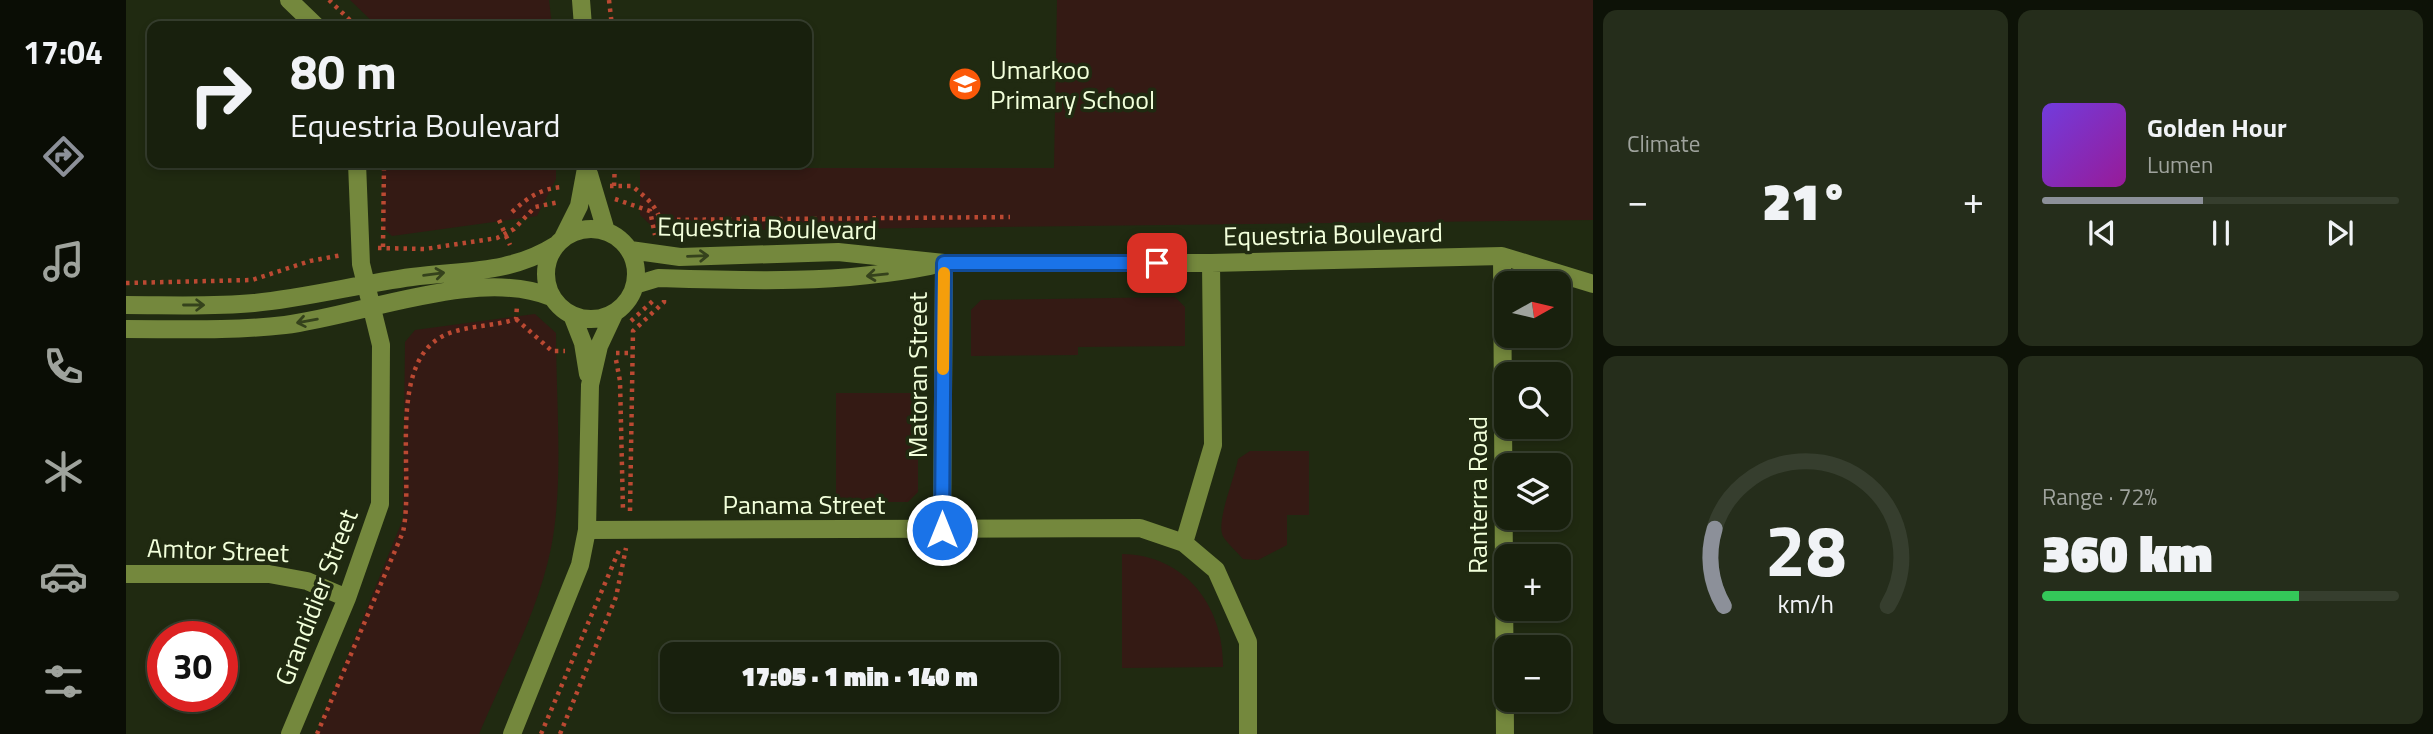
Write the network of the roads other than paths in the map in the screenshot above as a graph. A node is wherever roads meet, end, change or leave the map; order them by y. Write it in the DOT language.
graph roads {
  1 [pos="289,0"];
  2 [pos="581,0"];
  3 [pos="311,21"];
  4 [pos="583,21"];
  5 [pos="357,168"];
  6 [pos="587,168"];
  7 [pos="587,193"];
  8 [pos="606,231"];
  9 [pos="559,242"];
  10 [pos="630,250"];
  11 [pos="1502,256"];
  12 [pos="944,263"];
  13 [pos="1211,263"];
  14 [pos="367,284"];
  15 [pos="1593,284"];
  16 [pos="635,285"];
  17 [pos="551,298"];
  18 [pos="126,305"];
  19 [pos="374,309"];
  20 [pos="572,316"];
  21 [pos="618,322"];
  22 [pos="126,329"];
  23 [pos="590,385"];
  24 [pos="587,530"];
  25 [pos="942,530"];
  26 [pos="1184,543"];
  27 [pos="126,573"];
  28 [pos="347,598"];
  29 [pos="290,734"];
  30 [pos="512,734"];
  31 [pos="1248,734"];
  32 [pos="1505,734"];
  1 -- 3 [label="street"];
  2 -- 4 [label="street"];
  5 -- 14 [label="street, Grandidier Street"];
  6 -- 7 [label="street"];
  7 -- 8 [label="street"];
  7 -- 9 [label="street"];
  8 -- 9 [label="street"];
  8 -- 10 [label="street"];
  14 -- 9 [label="street, one-way"];
  9 -- 17 [label="street"];
  10 -- 12 [label="street, Equestria Boulevard, one-way"];
  10 -- 16 [label="street"];
  11 -- 13 [label="street, Equestria Boulevard"];
  11 -- 15 [label="street, Equestria Boulevard"];
  11 -- 32 [label="street, Ranterra Road"];
  12 -- 13 [label="street, Equestria Boulevard"];
  12 -- 16 [label="street, Equestria Boulevard, one-way"];
  12 -- 25 [label="street, Matoran Street"];
  13 -- 26 [label="street"];
  18 -- 14 [label="street, one-way"];
  14 -- 19 [label="street, Grandidier Street"];
  16 -- 21 [label="street"];
  17 -- 19 [label="street"];
  17 -- 20 [label="street"];
  19 -- 22 [label="street, one-way"];
  19 -- 28 [label="street, Grandidier Street"];
  20 -- 21 [label="street"];
  20 -- 23 [label="street"];
  21 -- 23 [label="street"];
  23 -- 24 [label="street"];
  24 -- 25 [label="street, Panama Street"];
  24 -- 30 [label="street"];
  25 -- 26 [label="street, Panama Street"];
  26 -- 31 [label="street, Panama Street"];
  27 -- 28 [label="street, Amtor Street"];
  28 -- 29 [label="street, Grandidier Street"];
}
